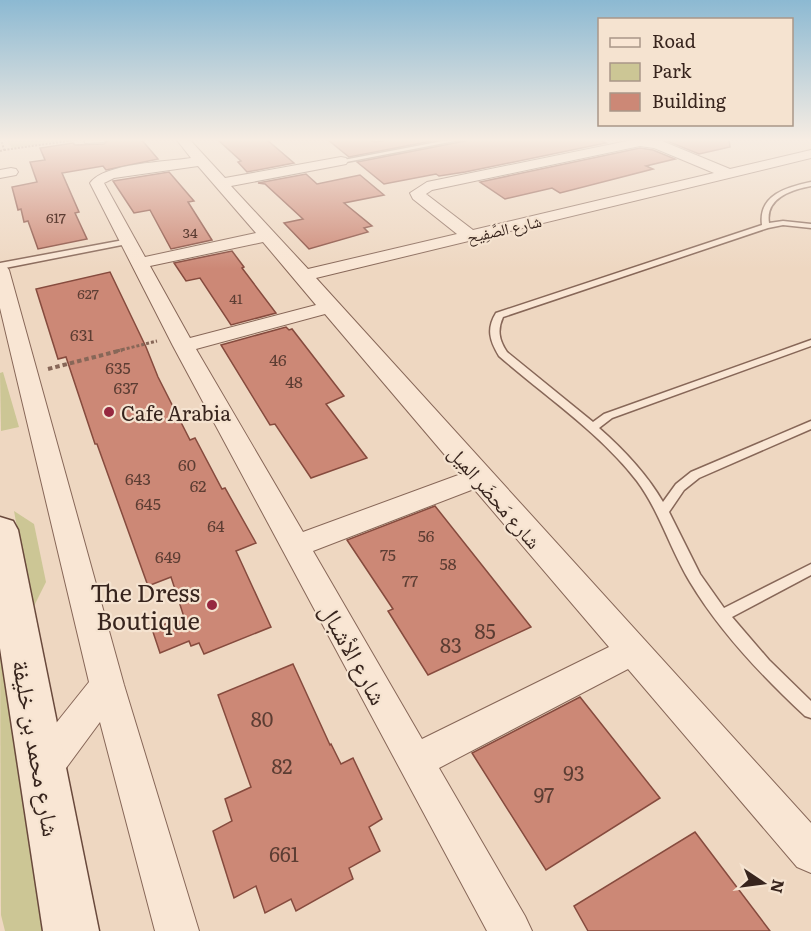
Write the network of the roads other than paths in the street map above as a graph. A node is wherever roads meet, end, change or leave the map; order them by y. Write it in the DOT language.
graph roads {
  1 [pos="97,182"];
  2 [pos="224,182"];
  3 [pos="449,182"];
  4 [pos="694,182"];
  5 [pos="221,183"];
  6 [pos="811,184"];
  7 [pos="766,226"];
  8 [pos="811,226"];
  9 [pos="267,236"];
  10 [pos="470,236"];
  11 [pos="135,252"];
  12 [pos="0,268"];
  13 [pos="303,276"];
  14 [pos="330,307"];
  15 [pos="181,340"];
  16 [pos="811,342"];
  17 [pos="811,425"];
  18 [pos="592,428"];
  19 [pos="480,477"];
  20 [pos="663,511"];
  21 [pos="0,530"];
  22 [pos="296,546"];
  23 [pos="811,569"];
  24 [pos="723,615"];
  25 [pos="633,651"];
  26 [pos="107,685"];
  27 [pos="811,711"];
  28 [pos="415,761"];
  29 [pos="42,770"];
  30 [pos="811,853"];
  31 [pos="71,931"];
  32 [pos="177,931"];
  33 [pos="510,931"];
  1 -- 11 [label="street, شارع الأشبال"];
  2 -- 5 [label="street"];
  3 -- 10 [label="street"];
  4 -- 10 [label="street, شارع الصَّفِيح"];
  5 -- 9 [label="street, شارع مَحضَر المِيل"];
  6 -- 7 [label="lane"];
  7 -- 8 [label="lane"];
  7 -- 18 [label="lane"];
  9 -- 11 [label="street"];
  9 -- 13 [label="street, شارع مَحضَر المِيل"];
  10 -- 13 [label="street, شارع الصَّفِيح"];
  11 -- 12 [label="lane"];
  11 -- 15 [label="street, شارع الأشبال"];
  12 -- 26 [label="street"];
  13 -- 14 [label="street, شارع مَحضَر المِيل"];
  14 -- 15 [label="street"];
  14 -- 19 [label="street, شارع مَحضَر المِيل"];
  15 -- 22 [label="street, شارع الأشبال"];
  16 -- 18 [label="lane"];
  17 -- 20 [label="lane"];
  18 -- 20 [label="lane"];
  19 -- 22 [label="street"];
  19 -- 25 [label="street, شارع مَحضَر المِيل"];
  20 -- 24 [label="lane"];
  21 -- 29 [label="main road, شارع محمد بن خليفة"];
  22 -- 28 [label="street, شارع الأشبال"];
  23 -- 24 [label="lane"];
  24 -- 27 [label="lane"];
  25 -- 28 [label="street"];
  25 -- 30 [label="street, شارع مَحضَر المِيل"];
  26 -- 29 [label="street"];
  26 -- 32 [label="street"];
  28 -- 33 [label="street, شارع الأشبال"];
  29 -- 31 [label="main road, شارع محمد بن خليفة"];
}
